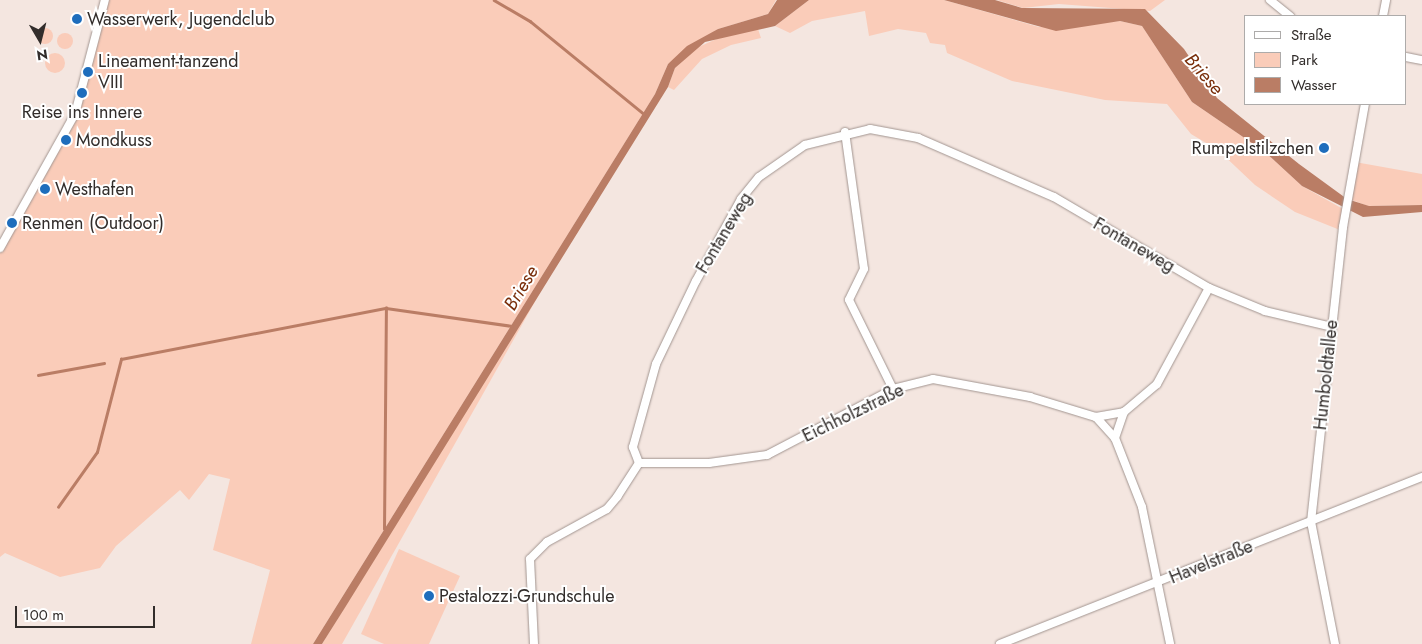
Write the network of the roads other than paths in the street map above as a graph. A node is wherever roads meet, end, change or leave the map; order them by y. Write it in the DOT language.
graph roads {
  1 [pos="104,0"];
  2 [pos="1270,0"];
  3 [pos="1386,0"];
  4 [pos="1289,15"];
  5 [pos="1383,15"];
  6 [pos="1407,57"];
  7 [pos="1422,60"];
  8 [pos="1365,105"];
  9 [pos="845,132"];
  10 [pos="0,248"];
  11 [pos="1209,288"];
  12 [pos="1332,327"];
  13 [pos="893,389"];
  14 [pos="1124,412"];
  15 [pos="1096,418"];
  16 [pos="1115,438"];
  17 [pos="639,464"];
  18 [pos="1422,477"];
  19 [pos="1311,522"];
  20 [pos="1158,584"];
  21 [pos="534,644"];
  22 [pos="1002,644"];
  23 [pos="1170,644"];
  24 [pos="1335,644"];
  1 -- 10 [label="street"];
  2 -- 4 [label="street"];
  3 -- 5 [label="street"];
  6 -- 7 [label="street"];
  8 -- 12 [label="street, Humboldtallee"];
  9 -- 11 [label="street, Fontaneweg"];
  9 -- 13 [label="street"];
  9 -- 17 [label="street, Fontaneweg"];
  11 -- 12 [label="street, Fontaneweg"];
  11 -- 14 [label="street, Eichholzstraße"];
  12 -- 19 [label="street, Humboldtallee"];
  13 -- 15 [label="street, Eichholzstraße"];
  13 -- 17 [label="street, Eichholzstraße"];
  14 -- 15 [label="street, Eichholzstraße"];
  14 -- 16 [label="street"];
  15 -- 16 [label="street, Eichholzstraße"];
  16 -- 20 [label="street, Eichholzstraße"];
  17 -- 21 [label="street"];
  18 -- 19 [label="street, Havelstraße"];
  19 -- 20 [label="street, Havelstraße"];
  19 -- 24 [label="street, Humboldtallee"];
  20 -- 22 [label="street, Havelstraße"];
  20 -- 23 [label="street, Eichholzstraße"];
}
